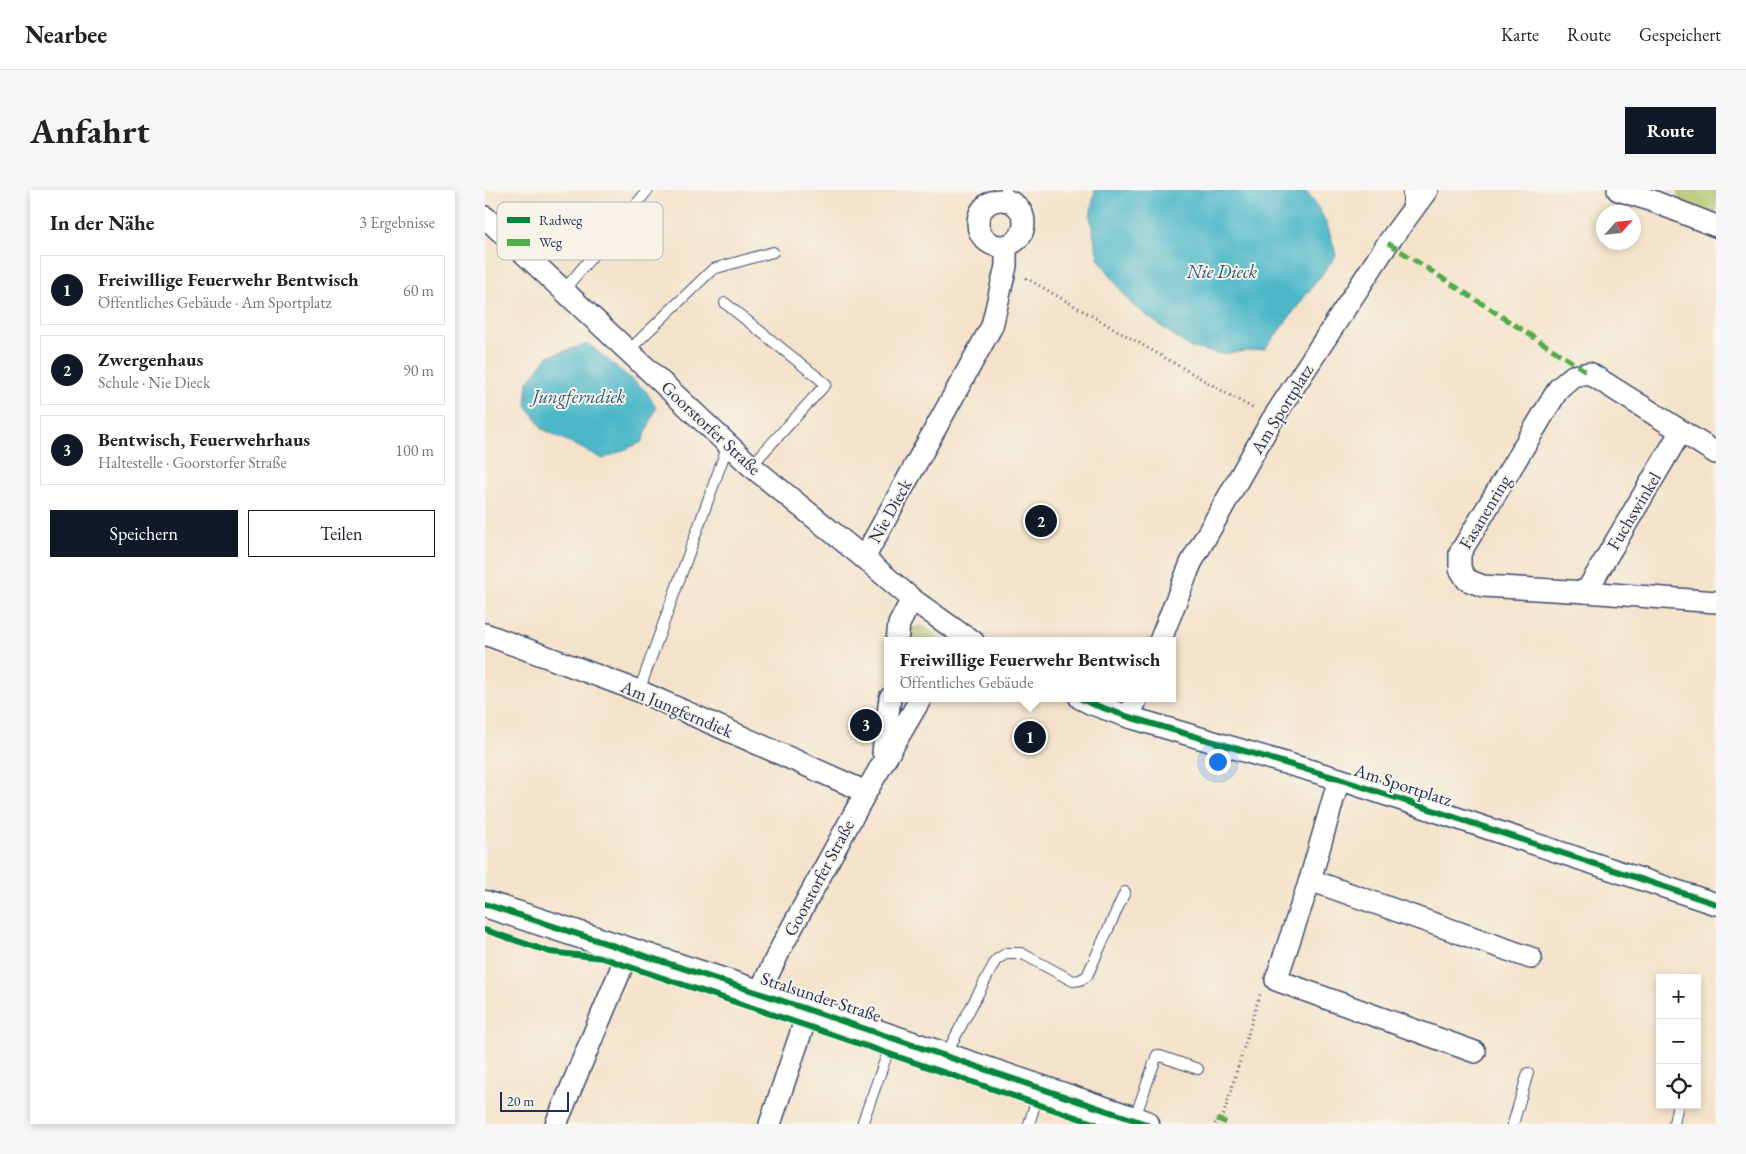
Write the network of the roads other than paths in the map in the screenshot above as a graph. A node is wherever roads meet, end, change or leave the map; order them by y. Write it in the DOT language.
graph roads {
  1 [pos="648,190"];
  2 [pos="1408,190"];
  3 [pos="1427,190"];
  4 [pos="1618,190"];
  5 [pos="1654,195"];
  6 [pos="998,196"];
  7 [pos="638,202"];
  8 [pos="485,217"];
  9 [pos="1407,217"];
  10 [pos="1716,226"];
  11 [pos="497,228"];
  12 [pos="773,252"];
  13 [pos="1006,256"];
  14 [pos="530,260"];
  15 [pos="589,260"];
  16 [pos="563,291"];
  17 [pos="725,303"];
  18 [pos="628,351"];
  19 [pos="1681,431"];
  20 [pos="728,445"];
  21 [pos="1716,453"];
  22 [pos="751,466"];
  23 [pos="864,558"];
  24 [pos="1586,592"];
  25 [pos="911,599"];
  26 [pos="1716,603"];
  27 [pos="485,634"];
  28 [pos="897,637"];
  29 [pos="960,637"];
  30 [pos="1162,637"];
  31 [pos="639,691"];
  32 [pos="889,702"];
  33 [pos="919,702"];
  34 [pos="1088,702"];
  35 [pos="1133,708"];
  36 [pos="881,765"];
  37 [pos="1339,779"];
  38 [pos="865,792"];
  39 [pos="1310,880"];
  40 [pos="1125,892"];
  41 [pos="485,904"];
  42 [pos="1716,904"];
  43 [pos="629,950"];
  44 [pos="1531,958"];
  45 [pos="759,993"];
  46 [pos="809,1010"];
  47 [pos="893,1037"];
  48 [pos="1475,1052"];
  49 [pos="947,1055"];
  50 [pos="1198,1069"];
  51 [pos="1528,1073"];
  52 [pos="1040,1087"];
  53 [pos="1677,1109"];
  54 [pos="1140,1122"];
  55 [pos="556,1124"];
  56 [pos="770,1124"];
  57 [pos="863,1124"];
  58 [pos="1029,1124"];
  59 [pos="1513,1124"];
  60 [pos="1674,1124"];
  1 -- 7 [label="lane"];
  2 -- 9 [label="lane"];
  3 -- 9 [label="street, Am Sportplatz"];
  4 -- 5 [label="street"];
  5 -- 10 [label="street"];
  6 -- 13 [label="street, Nie Dieck"];
  6 -- 13 [label="street, Nie Dieck"];
  8 -- 11 [label="street, Goorstorfer Straße"];
  9 -- 30 [label="street, Am Sportplatz"];
  12 -- 18 [label="lane"];
  13 -- 23 [label="street, Nie Dieck"];
  14 -- 16 [label="street, Goorstorfer Straße"];
  15 -- 16 [label="lane"];
  16 -- 18 [label="street, Goorstorfer Straße"];
  17 -- 22 [label="lane"];
  18 -- 20 [label="street, Goorstorfer Straße"];
  19 -- 21 [label="street, Fasanenring"];
  19 -- 24 [label="street, Fuchswinkel"];
  19 -- 24 [label="street, Fasanenring"];
  20 -- 22 [label="street, Goorstorfer Straße"];
  20 -- 31 [label="lane"];
  22 -- 23 [label="street, Goorstorfer Straße"];
  23 -- 25 [label="street, Goorstorfer Straße"];
  24 -- 26 [label="street, Fasanenring"];
  25 -- 28 [label="street"];
  25 -- 29 [label="street"];
  27 -- 31 [label="street, Am Jungferndiek"];
  31 -- 38 [label="street, Am Jungferndiek"];
  32 -- 36 [label="street, Goorstorfer Straße"];
  33 -- 36 [label="street, Goorstorfer Straße"];
  34 -- 35 [label="street, Am Sportplatz"];
  35 -- 37 [label="street, Am Sportplatz"];
  36 -- 38 [label="street, Goorstorfer Straße"];
  37 -- 39 [label="street, Am Sportplatz"];
  37 -- 42 [label="street, Am Sportplatz"];
  38 -- 45 [label="street, Goorstorfer Straße"];
  39 -- 44 [label="street"];
  39 -- 48 [label="street, Am Sportplatz"];
  40 -- 49 [label="lane"];
  41 -- 43 [label="street, Stralsunder Straße"];
  43 -- 45 [label="street, Stralsunder Straße"];
  43 -- 55 [label="street"];
  45 -- 46 [label="street, Stralsunder Straße"];
  46 -- 47 [label="street, Stralsunder Straße"];
  46 -- 56 [label="street, Stralsunder Straße"];
  47 -- 49 [label="street, Stralsunder Straße"];
  47 -- 57 [label="lane"];
  49 -- 52 [label="street, Stralsunder Straße"];
  50 -- 54 [label="lane"];
  51 -- 59 [label="lane"];
  52 -- 54 [label="street, Stralsunder Straße"];
  52 -- 58 [label="lane"];
  53 -- 60 [label="lane"];
}
